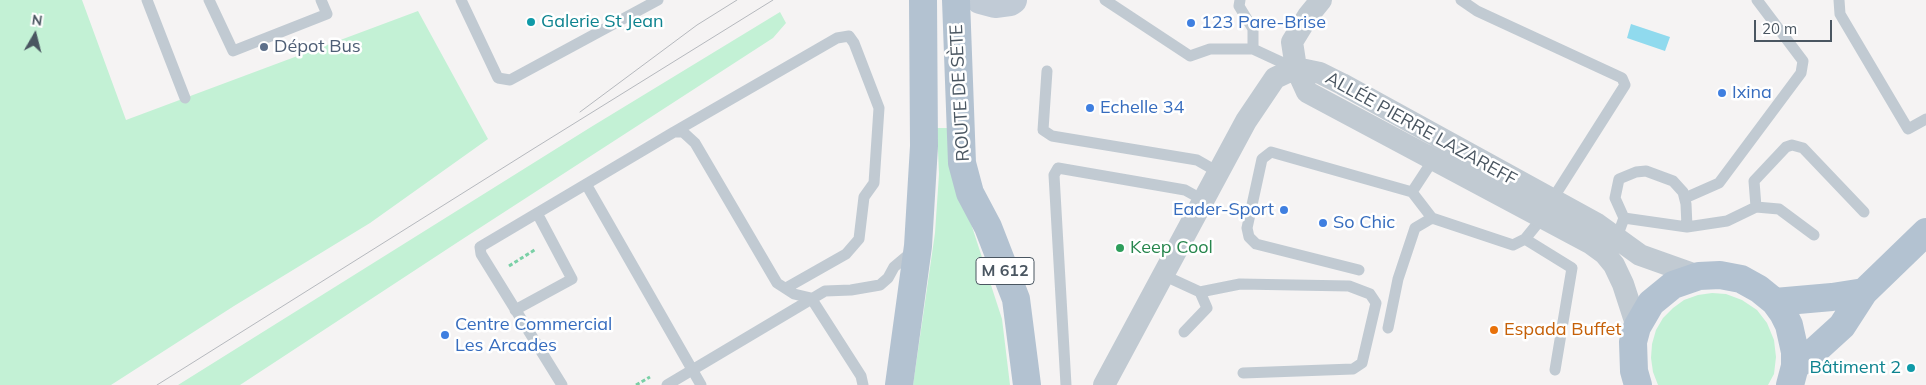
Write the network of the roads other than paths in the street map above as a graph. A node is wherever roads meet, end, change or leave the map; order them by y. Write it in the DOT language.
graph roads {
  1 [pos="147,0"];
  2 [pos="209,0"];
  3 [pos="321,0"];
  4 [pos="461,0"];
  5 [pos="658,0"];
  6 [pos="923,0"];
  7 [pos="956,0"];
  8 [pos="980,0"];
  9 [pos="1013,0"];
  10 [pos="1105,0"];
  11 [pos="1240,0"];
  12 [pos="1321,0"];
  13 [pos="1461,0"];
  14 [pos="1757,0"];
  15 [pos="1839,0"];
  16 [pos="1253,49"];
  17 [pos="1296,68"];
  18 [pos="1047,70"];
  19 [pos="185,98"];
  20 [pos="1926,119"];
  21 [pos="674,132"];
  22 [pos="1433,160"];
  23 [pos="1218,172"];
  24 [pos="586,184"];
  25 [pos="1412,192"];
  26 [pos="1684,198"];
  27 [pos="1203,200"];
  28 [pos="1756,207"];
  29 [pos="1547,209"];
  30 [pos="1864,212"];
  31 [pos="537,213"];
  32 [pos="1432,218"];
  33 [pos="1687,227"];
  34 [pos="1620,228"];
  35 [pos="1926,232"];
  36 [pos="1814,235"];
  37 [pos="1525,239"];
  38 [pos="918,246"];
  39 [pos="1359,270"];
  40 [pos="1163,275"];
  41 [pos="1699,276"];
  42 [pos="786,288"];
  43 [pos="1200,292"];
  44 [pos="1864,292"];
  45 [pos="811,298"];
  46 [pos="1775,302"];
  47 [pos="515,310"];
  48 [pos="1637,327"];
  49 [pos="1388,328"];
  50 [pos="1184,332"];
  51 [pos="692,370"];
  52 [pos="1555,370"];
  53 [pos="1243,372"];
  54 [pos="1792,375"];
  55 [pos="1632,381"];
  56 [pos="562,385"];
  57 [pos="667,385"];
  58 [pos="701,385"];
  59 [pos="863,385"];
  60 [pos="898,385"];
  61 [pos="1027,385"];
  62 [pos="1066,385"];
  63 [pos="1104,385"];
  1 -- 19 [label="lane"];
  2 -- 3 [label="lane"];
  4 -- 5 [label="lane"];
  6 -- 38 [label="main road, ROUTE DE SÈTE"];
  7 -- 61 [label="main road, ROUTE DE SÈTE / M 612"];
  8 -- 9 [label="street"];
  10 -- 16 [label="lane"];
  11 -- 16 [label="lane"];
  12 -- 17 [label="street"];
  13 -- 29 [label="lane"];
  14 -- 26 [label="lane"];
  15 -- 20 [label="lane"];
  16 -- 17 [label="lane"];
  17 -- 22 [label="street, ALLÉE PIERRE LAZAREFF"];
  17 -- 23 [label="street"];
  17 -- 29 [label="street, ALLÉE PIERRE LAZAREFF"];
  18 -- 23 [label="lane"];
  21 -- 24 [label="lane"];
  21 -- 42 [label="lane"];
  21 -- 42 [label="lane"];
  22 -- 25 [label="lane"];
  22 -- 29 [label="street, ALLÉE PIERRE LAZAREFF"];
  23 -- 27 [label="street"];
  24 -- 31 [label="lane"];
  24 -- 51 [label="lane"];
  25 -- 32 [label="lane"];
  25 -- 39 [label="lane"];
  26 -- 33 [label="lane"];
  26 -- 34 [label="lane"];
  27 -- 40 [label="street"];
  27 -- 62 [label="lane"];
  28 -- 30 [label="lane"];
  28 -- 33 [label="lane"];
  28 -- 36 [label="lane"];
  29 -- 34 [label="street, ALLÉE PIERRE LAZAREFF"];
  29 -- 37 [label="lane"];
  29 -- 48 [label="street, ALLÉE PIERRE LAZAREFF"];
  31 -- 47 [label="lane"];
  31 -- 47 [label="lane"];
  32 -- 37 [label="lane"];
  32 -- 49 [label="lane"];
  33 -- 34 [label="lane"];
  34 -- 41 [label="street, ALLÉE PIERRE LAZAREFF"];
  35 -- 44 [label="main road"];
  37 -- 52 [label="lane"];
  38 -- 45 [label="lane"];
  38 -- 60 [label="main road, ROUTE DE SÈTE"];
  40 -- 43 [label="lane"];
  40 -- 63 [label="street"];
  41 -- 46 [label="main road"];
  41 -- 48 [label="main road"];
  42 -- 45 [label="lane"];
  43 -- 50 [label="lane"];
  43 -- 53 [label="lane"];
  44 -- 46 [label="main road"];
  44 -- 54 [label="main road"];
  45 -- 51 [label="lane"];
  45 -- 59 [label="lane"];
  46 -- 54 [label="main road"];
  47 -- 56 [label="lane"];
  48 -- 55 [label="main road"];
  51 -- 57 [label="lane"];
  51 -- 58 [label="lane"];
}
